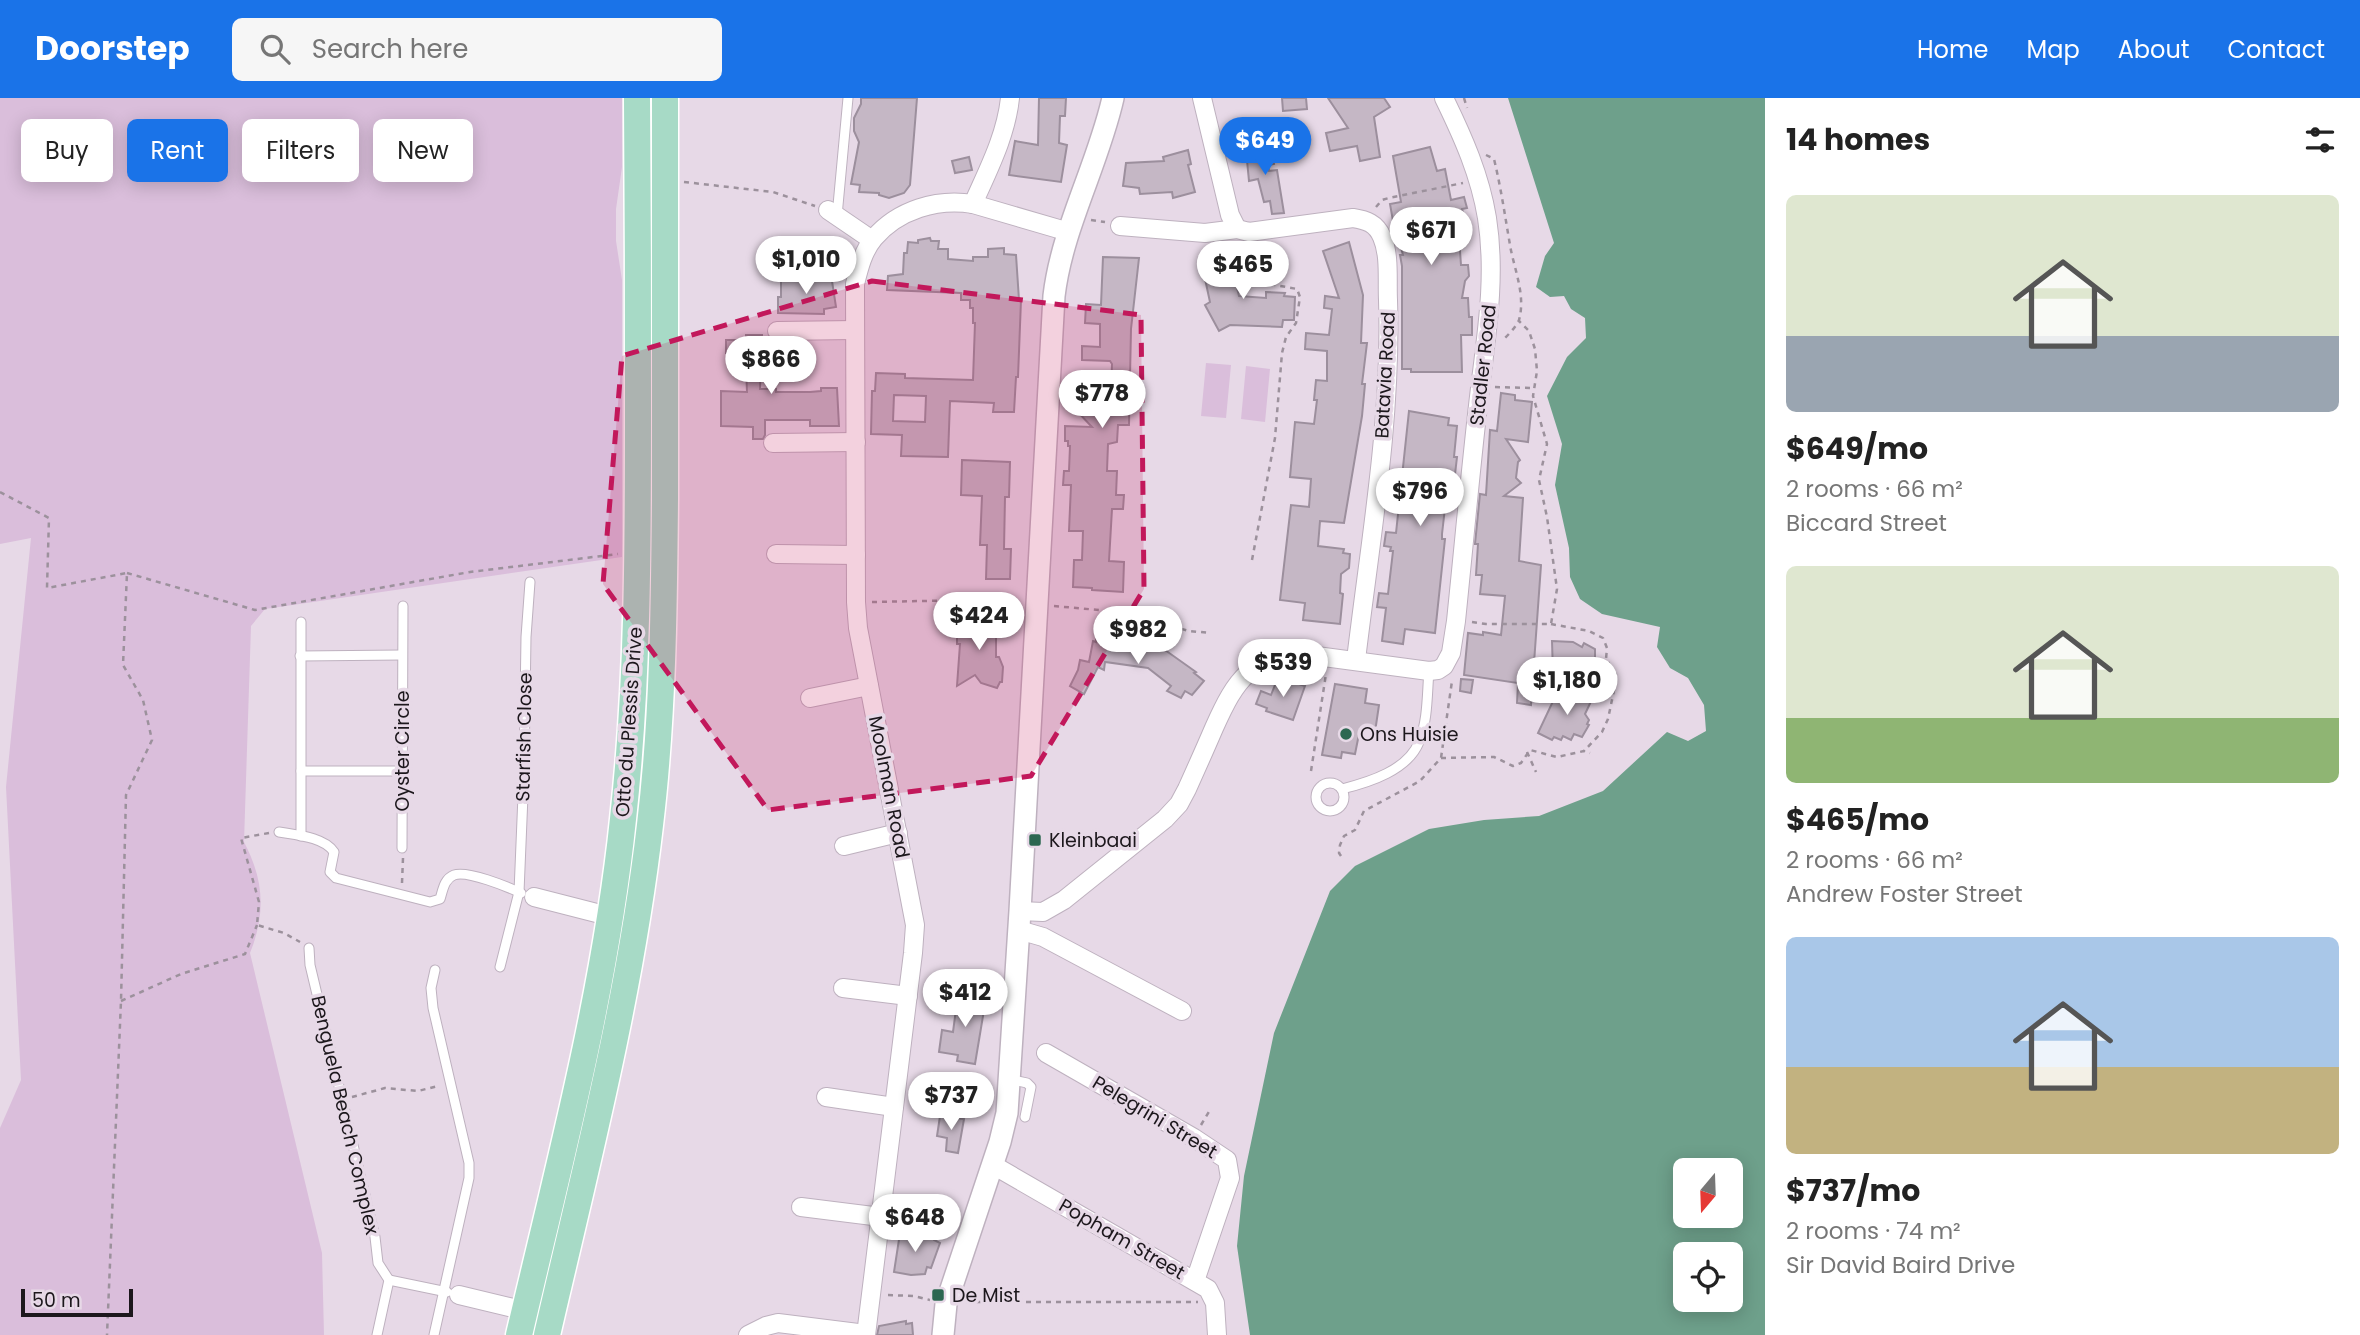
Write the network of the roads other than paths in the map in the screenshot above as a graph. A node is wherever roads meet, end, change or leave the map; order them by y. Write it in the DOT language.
graph roads {
  1 [pos="638,98"];
  2 [pos="665,98"];
  3 [pos="848,98"];
  4 [pos="1010,98"];
  5 [pos="1113,98"];
  6 [pos="1202,98"];
  7 [pos="1444,98"];
  8 [pos="973,204"];
  9 [pos="833,213"];
  10 [pos="1113,224"];
  11 [pos="1077,226"];
  12 [pos="1237,229"];
  13 [pos="873,240"];
  14 [pos="855,330"];
  15 [pos="777,331"];
  16 [pos="856,442"];
  17 [pos="773,443"];
  18 [pos="638,518"];
  19 [pos="665,518"];
  20 [pos="776,554"];
  21 [pos="856,555"];
  22 [pos="530,582"];
  23 [pos="403,606"];
  24 [pos="301,622"];
  25 [pos="402,655"];
  26 [pos="300,656"];
  27 [pos="1356,660"];
  28 [pos="1429,671"];
  29 [pos="869,686"];
  30 [pos="810,698"];
  31 [pos="301,771"];
  32 [pos="401,771"];
  33 [pos="1342,789"];
  34 [pos="279,832"];
  35 [pos="898,833"];
  36 [pos="301,836"];
  37 [pos="844,846"];
  38 [pos="402,848"];
  39 [pos="526,894"];
  40 [pos="610,917"];
  41 [pos="1020,921"];
  42 [pos="638,922"];
  43 [pos="309,948"];
  44 [pos="500,967"];
  45 [pos="435,970"];
  46 [pos="843,988"];
  47 [pos="908,996"];
  48 [pos="1182,1010"];
  49 [pos="1046,1053"];
  50 [pos="1009,1079"];
  51 [pos="826,1097"];
  52 [pos="894,1107"];
  53 [pos="1024,1117"];
  54 [pos="993,1165"];
  55 [pos="801,1207"];
  56 [pos="881,1217"];
  57 [pos="389,1280"];
  58 [pos="1195,1281"];
  59 [pos="452,1293"];
  60 [pos="522,1323"];
  61 [pos="549,1326"];
  62 [pos="377,1335"];
  63 [pos="434,1335"];
  64 [pos="748,1335"];
  65 [pos="866,1335"];
  66 [pos="943,1335"];
  67 [pos="1217,1335"];
  1 -- 18 [label="main road, Otto du Plessis Drive"];
  2 -- 19 [label="main road, Otto du Plessis Drive"];
  3 -- 9 [label="lane"];
  4 -- 8 [label="street"];
  5 -- 11 [label="street"];
  6 -- 12 [label="street"];
  7 -- 28 [label="street, Stadler Road"];
  8 -- 11 [label="street, Moolman Road"];
  8 -- 13 [label="street, Moolman Road"];
  9 -- 13 [label="street"];
  10 -- 12 [label="street"];
  11 -- 41 [label="street"];
  12 -- 27 [label="street, Batavia Road"];
  13 -- 14 [label="street, Moolman Road"];
  14 -- 15 [label="street"];
  14 -- 16 [label="street, Moolman Road"];
  16 -- 17 [label="street"];
  16 -- 21 [label="street, Moolman Road"];
  18 -- 19 [label="main road"];
  18 -- 40 [label="main road, Otto du Plessis Drive"];
  19 -- 42 [label="main road, Otto du Plessis Drive"];
  20 -- 21 [label="street"];
  21 -- 29 [label="street, Moolman Road"];
  22 -- 39 [label="lane, Starfish Close"];
  23 -- 25 [label="lane, Oyster Circle"];
  24 -- 26 [label="lane"];
  25 -- 26 [label="lane"];
  25 -- 32 [label="lane, Oyster Circle"];
  26 -- 31 [label="lane"];
  27 -- 28 [label="street"];
  27 -- 41 [label="street"];
  28 -- 33 [label="lane"];
  29 -- 30 [label="street"];
  29 -- 35 [label="street, Moolman Road"];
  31 -- 32 [label="lane"];
  31 -- 36 [label="lane"];
  32 -- 38 [label="lane, Oyster Circle"];
  34 -- 36 [label="lane"];
  35 -- 37 [label="street"];
  35 -- 47 [label="street, Moolman Road"];
  36 -- 39 [label="lane"];
  39 -- 40 [label="street"];
  39 -- 44 [label="lane, Starfish Close"];
  40 -- 42 [label="street"];
  40 -- 60 [label="main road, Otto du Plessis Drive"];
  41 -- 48 [label="street"];
  41 -- 50 [label="street"];
  42 -- 61 [label="main road, Otto du Plessis Drive"];
  43 -- 57 [label="lane, Benguela Beach Complex"];
  45 -- 59 [label="lane"];
  46 -- 47 [label="street"];
  47 -- 52 [label="street, Moolman Road"];
  49 -- 58 [label="street, Pelegrini Street"];
  50 -- 53 [label="lane"];
  50 -- 54 [label="street"];
  51 -- 52 [label="street"];
  52 -- 56 [label="street, Moolman Road"];
  54 -- 58 [label="street, Popham Street"];
  54 -- 66 [label="street"];
  55 -- 56 [label="street"];
  56 -- 65 [label="street, Moolman Road"];
  57 -- 59 [label="lane"];
  57 -- 62 [label="lane"];
  58 -- 67 [label="street, Popham Street"];
  59 -- 60 [label="street"];
  59 -- 63 [label="lane"];
  60 -- 61 [label="street"];
  64 -- 65 [label="street"];
}
